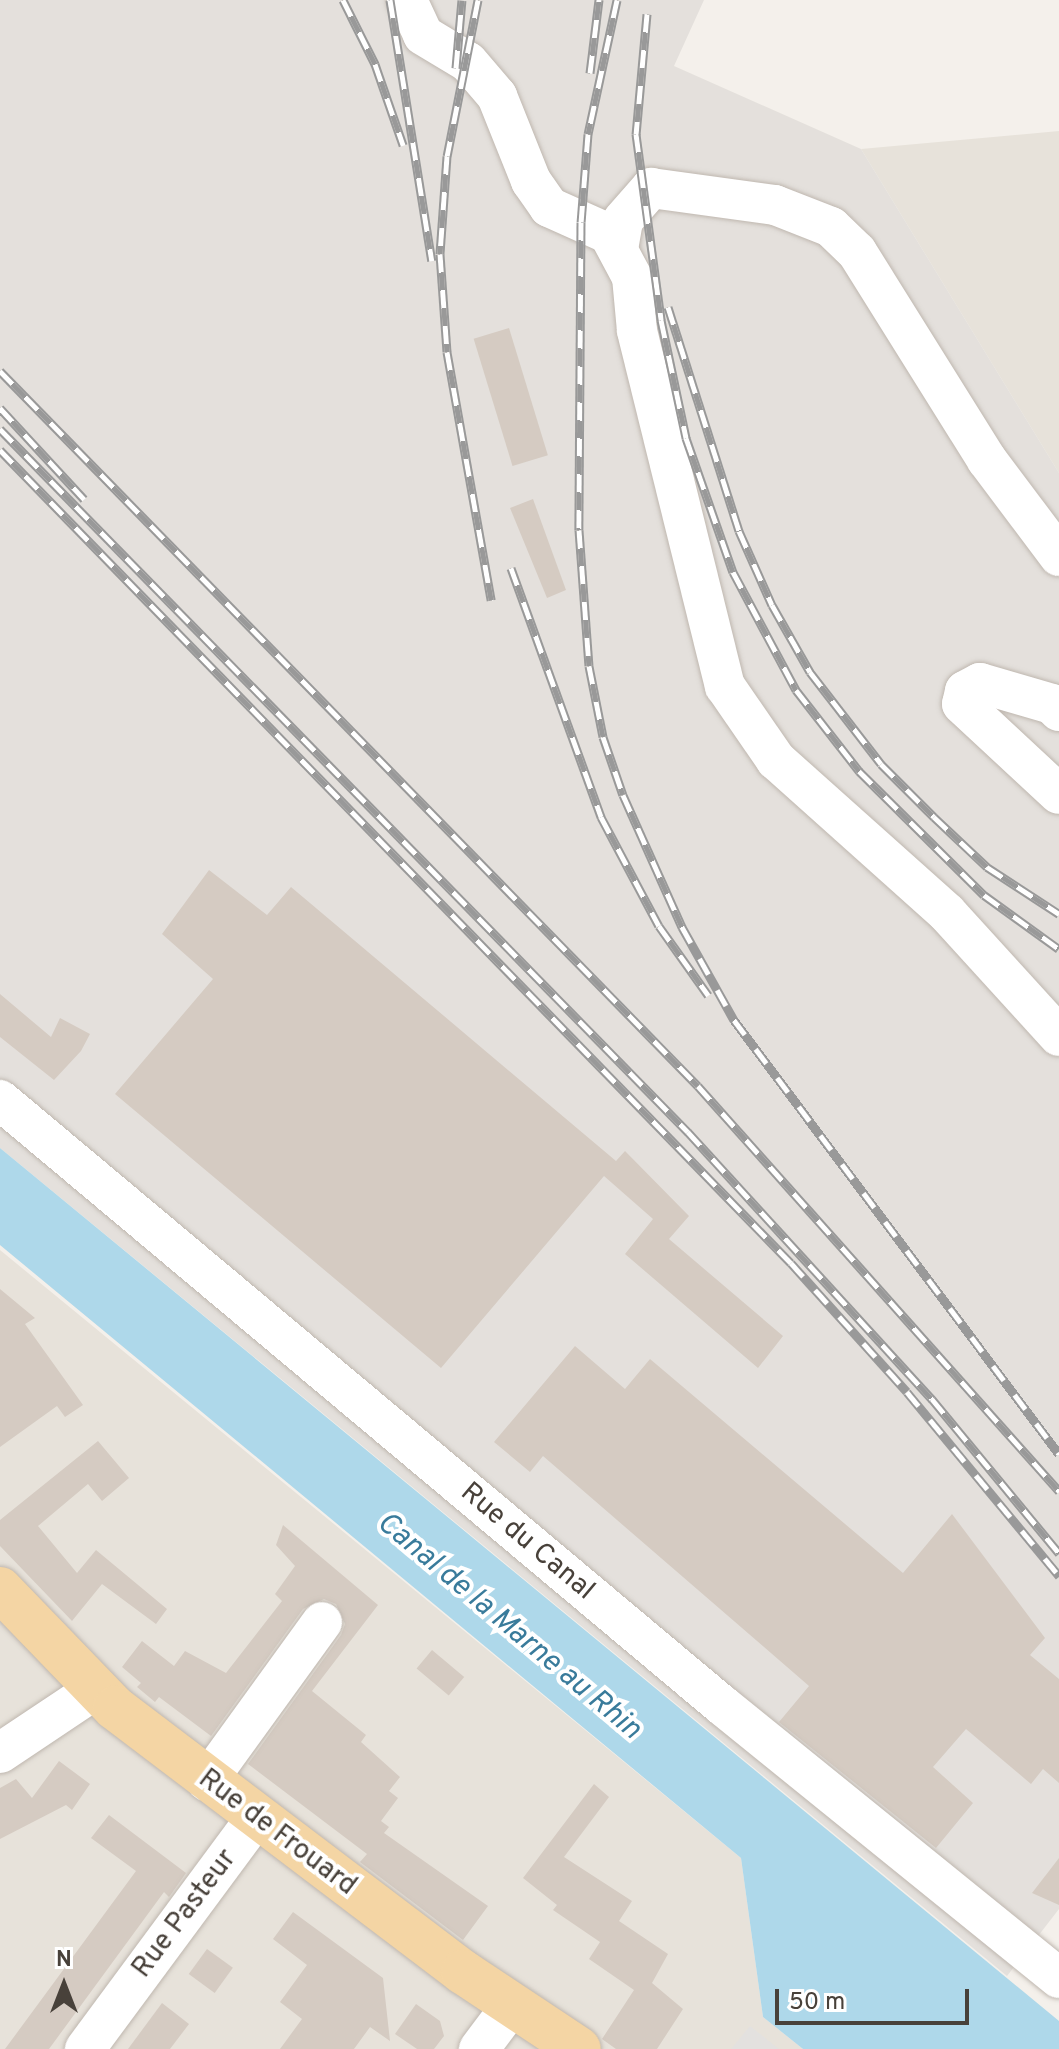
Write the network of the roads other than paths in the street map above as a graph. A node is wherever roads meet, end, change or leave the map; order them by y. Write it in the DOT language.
graph roads {
  1 [pos="407,0"];
  2 [pos="618,249"];
  3 [pos="1059,556"];
  4 [pos="1057,707"];
  5 [pos="1059,794"];
  6 [pos="1059,1036"];
  7 [pos="0,1100"];
  8 [pos="0,1589"];
  9 [pos="0,1616"];
  10 [pos="322,1622"];
  11 [pos="89,1694"];
  12 [pos="0,1753"];
  13 [pos="207,1781"];
  14 [pos="251,1825"];
  15 [pos="1059,1978"];
  16 [pos="498,2025"];
  17 [pos="85,2049"];
  18 [pos="540,2049"];
  19 [pos="579,2049"];
  1 -- 2 [label="street"];
  2 -- 3 [label="street"];
  2 -- 6 [label="street"];
  4 -- 5 [label="street"];
  7 -- 15 [label="street, Rue du Canal"];
  8 -- 11 [label="main road, Rue de Frouard"];
  9 -- 11 [label="main road, Rue de Frouard"];
  10 -- 13 [label="street"];
  11 -- 12 [label="street"];
  11 -- 13 [label="main road, Rue de Frouard"];
  11 -- 14 [label="main road, Rue de Frouard"];
  13 -- 14 [label="main road, Rue de Frouard"];
  14 -- 16 [label="main road, Rue de Frouard"];
  14 -- 17 [label="street, Rue Pasteur"];
  16 -- 18 [label="main road, Rue de Frouard"];
  16 -- 19 [label="main road, Rue de Frouard"];
}
